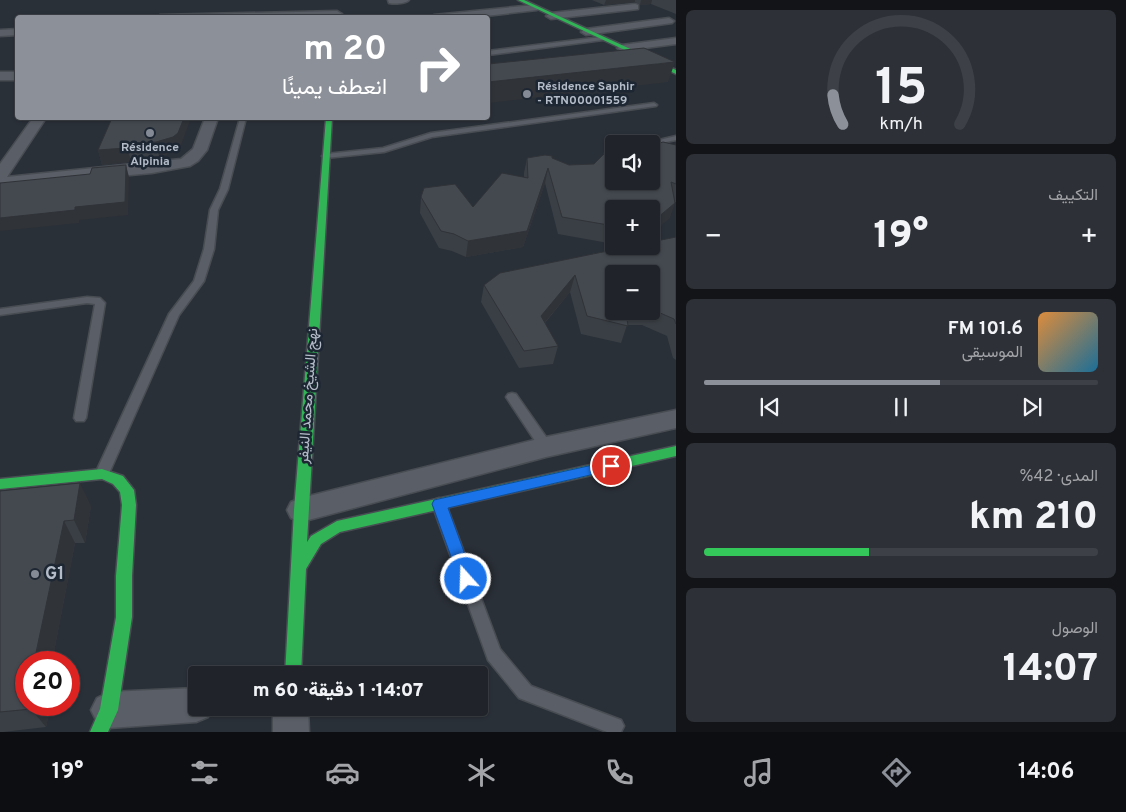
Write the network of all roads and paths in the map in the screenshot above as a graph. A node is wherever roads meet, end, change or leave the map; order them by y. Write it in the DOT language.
graph roads {
  1 [pos="404,0"];
  2 [pos="520,0"];
  3 [pos="392,1"];
  4 [pos="635,6"];
  5 [pos="534,8"];
  6 [pos="337,12"];
  7 [pos="248,15"];
  8 [pos="464,15"];
  9 [pos="552,16"];
  10 [pos="669,21"];
  11 [pos="15,32"];
  12 [pos="586,32"];
  13 [pos="0,33"];
  14 [pos="601,39"];
  15 [pos="676,41"];
  16 [pos="622,48"];
  17 [pos="490,53"];
  18 [pos="676,72"];
  19 [pos="0,76"];
  20 [pos="15,76"];
  21 [pos="654,105"];
  22 [pos="38,120"];
  23 [pos="210,120"];
  24 [pos="242,120"];
  25 [pos="329,120"];
  26 [pos="676,138"];
  27 [pos="660,141"];
  28 [pos="326,156"];
  29 [pos="0,175"];
  30 [pos="0,182"];
  31 [pos="0,312"];
  32 [pos="512,397"];
  33 [pos="80,418"];
  34 [pos="676,419"];
  35 [pos="546,447"];
  36 [pos="672,452"];
  37 [pos="676,464"];
  38 [pos="102,474"];
  39 [pos="0,484"];
  40 [pos="439,504"];
  41 [pos="301,510"];
  42 [pos="299,566"];
  43 [pos="293,666"];
  44 [pos="188,706"];
  45 [pos="291,716"];
  46 [pos="104,721"];
  47 [pos="615,726"];
  48 [pos="291,732"];
  1 -- 3 [label="street"];
  2 -- 5 [label="street"];
  4 -- 9 [label="street"];
  5 -- 8 [label="street"];
  5 -- 9 [label="street"];
  6 -- 7 [label="street"];
  9 -- 12 [label="street"];
  10 -- 12 [label="street"];
  11 -- 13 [label="street"];
  12 -- 14 [label="street"];
  14 -- 16 [label="street"];
  14 -- 17 [label="lane"];
  15 -- 16 [label="street"];
  16 -- 18 [label="street"];
  19 -- 20 [label="street"];
  21 -- 28 [label="lane"];
  22 -- 29 [label="street"];
  23 -- 30 [label="street"];
  24 -- 38 [label="lane"];
  25 -- 28 [label="street, نهج الشيخ محمد النيفر"];
  26 -- 27 [label="lane"];
  28 -- 41 [label="street, نهج الشيخ محمد النيفر"];
  31 -- 33 [label="lane"];
  32 -- 35 [label="lane"];
  34 -- 35 [label="street"];
  35 -- 41 [label="street"];
  36 -- 37 [label="lane"];
  36 -- 40 [label="street"];
  38 -- 39 [label="street"];
  38 -- 46 [label="street"];
  40 -- 42 [label="street"];
  40 -- 47 [label="lane"];
  41 -- 42 [label="street, نهج الشيخ محمد النيفر"];
  42 -- 43 [label="street, نهج الشيخ محمد النيفر"];
  44 -- 46 [label="street"];
  45 -- 48 [label="street"];
}
